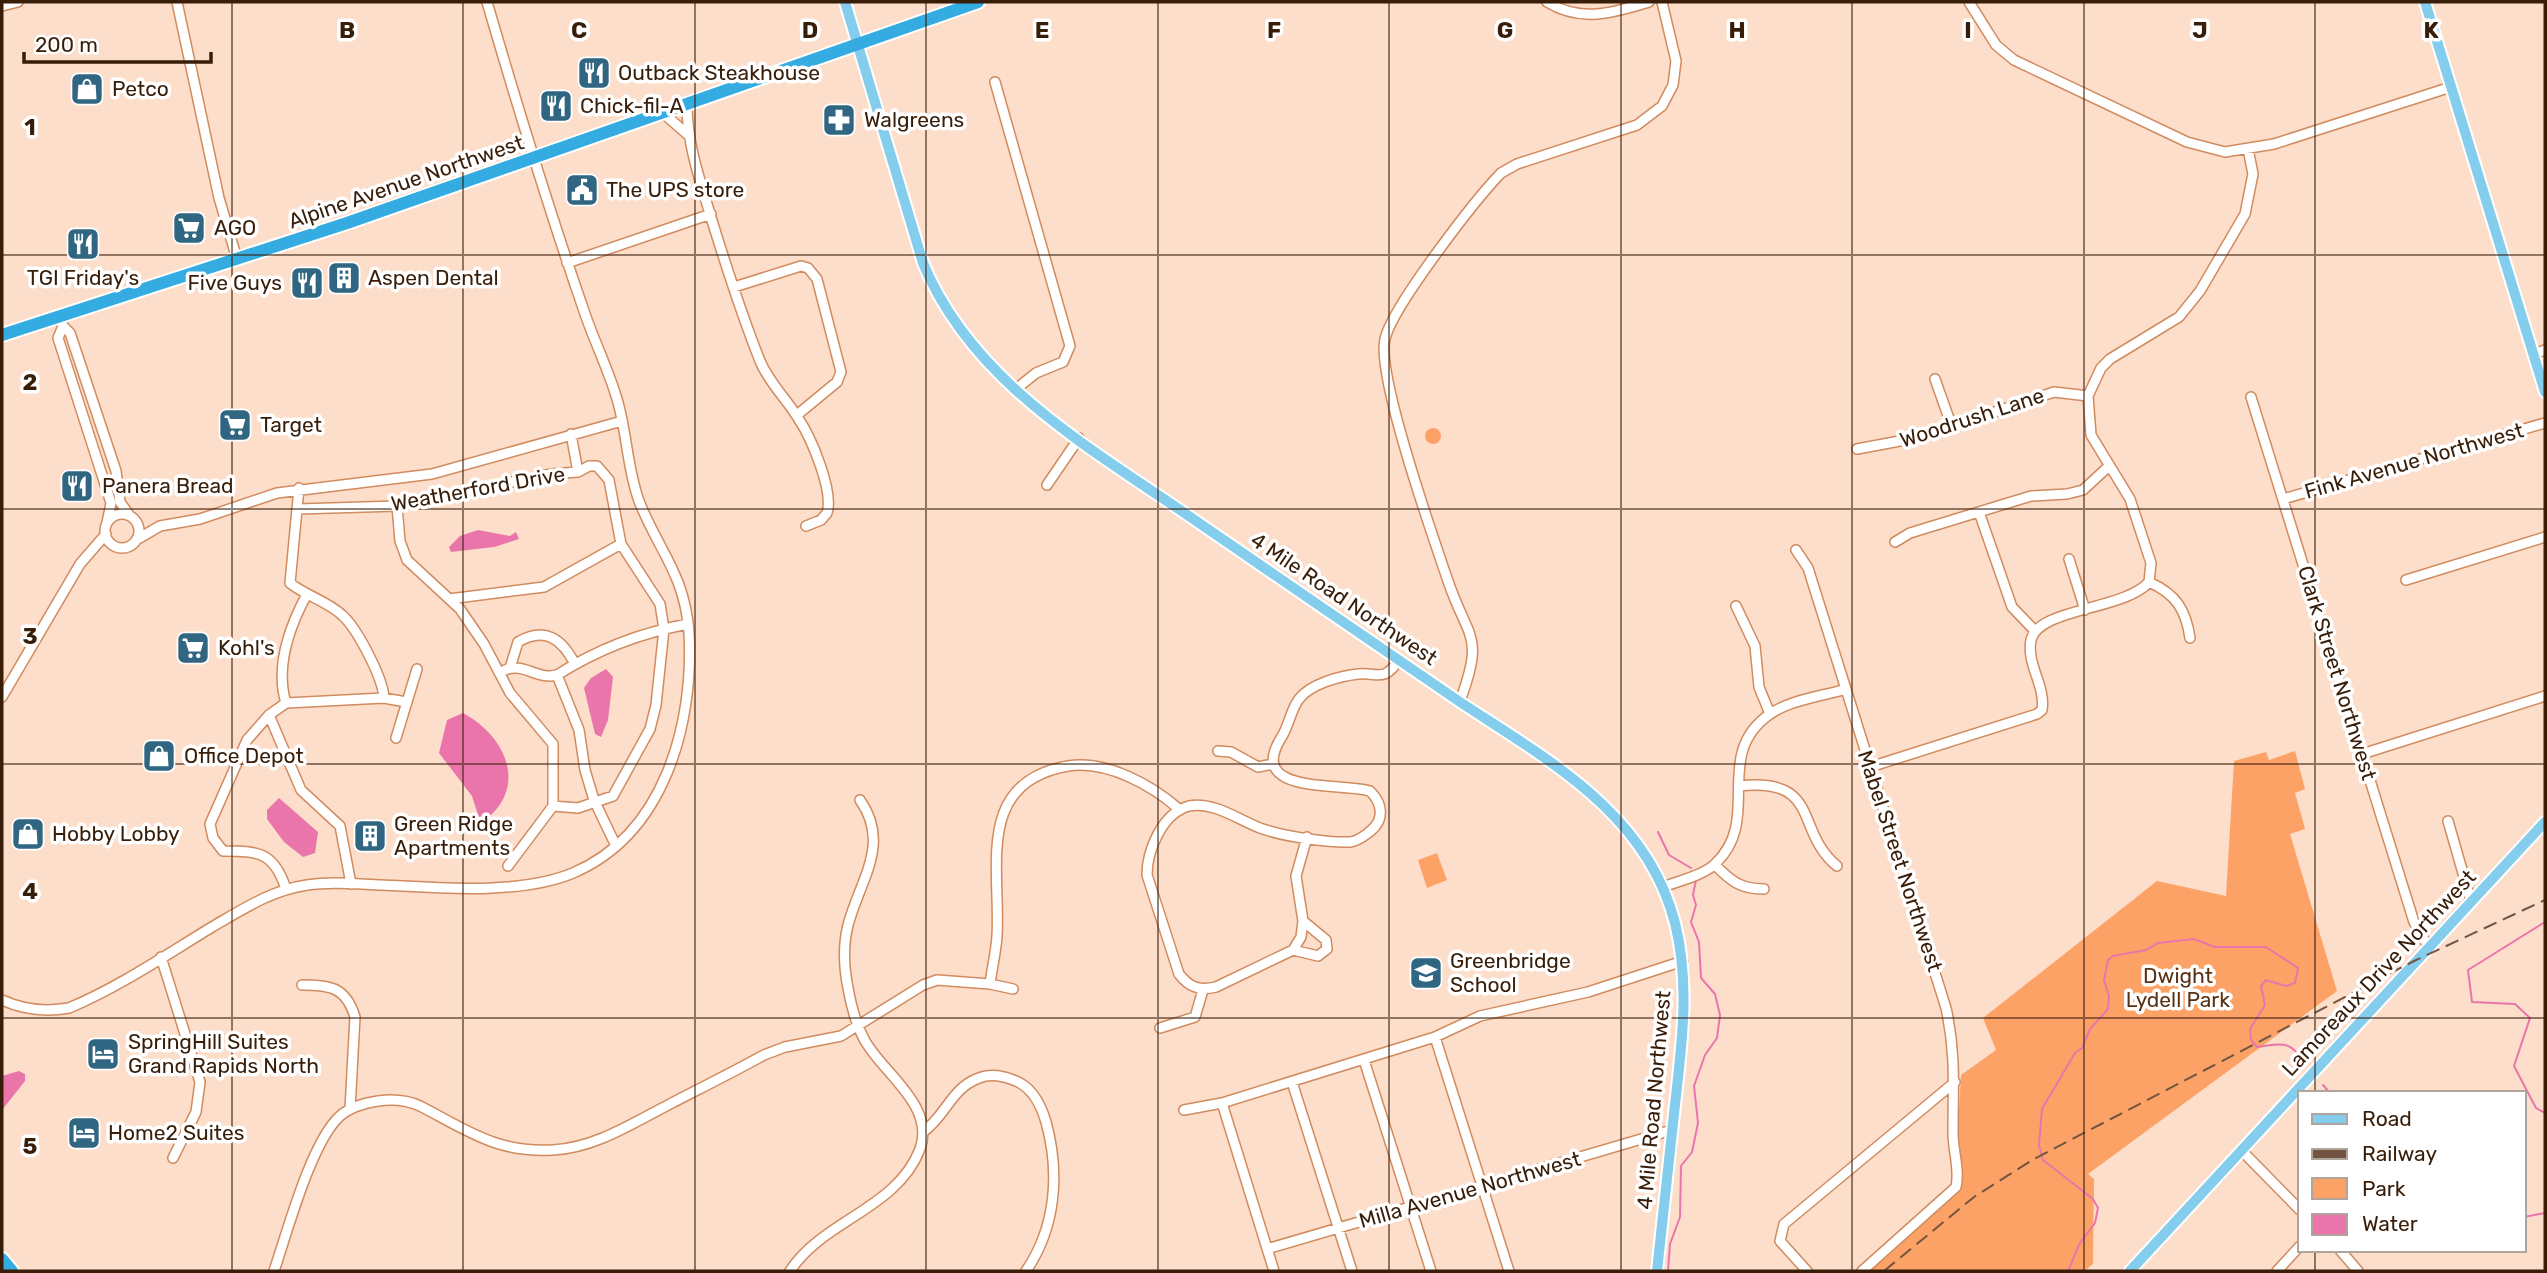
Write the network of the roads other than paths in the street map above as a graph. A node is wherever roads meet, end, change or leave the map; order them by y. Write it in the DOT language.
graph roads {
  1 [pos="18,2"];
  2 [pos="177,2"];
  3 [pos="487,2"];
  4 [pos="845,2"];
  5 [pos="978,2"];
  6 [pos="1547,2"];
  7 [pos="1648,2"];
  8 [pos="1662,2"];
  9 [pos="1969,2"];
  10 [pos="2425,2"];
  11 [pos="2,6"];
  12 [pos="857,44"];
  13 [pos="995,82"];
  14 [pos="2451,87"];
  15 [pos="688,105"];
  16 [pos="663,113"];
  17 [pos="687,134"];
  18 [pos="2248,149"];
  19 [pos="533,159"];
  20 [pos="710,215"];
  21 [pos="237,259"];
  22 [pos="567,263"];
  23 [pos="734,287"];
  24 [pos="61,321"];
  25 [pos="4,334"];
  26 [pos="2545,350"];
  27 [pos="2533,354"];
  28 [pos="1935,379"];
  29 [pos="1016,389"];
  30 [pos="2545,392"];
  31 [pos="2088,396"];
  32 [pos="2251,397"];
  33 [pos="797,415"];
  34 [pos="622,421"];
  35 [pos="2545,423"];
  36 [pos="1952,427"];
  37 [pos="572,434"];
  38 [pos="1079,438"];
  39 [pos="1857,449"];
  40 [pos="2108,467"];
  41 [pos="578,472"];
  42 [pos="1047,485"];
  43 [pos="299,488"];
  44 [pos="2283,499"];
  45 [pos="397,506"];
  46 [pos="298,509"];
  47 [pos="1979,512"];
  48 [pos="132,518"];
  49 [pos="107,523"];
  50 [pos="160,526"];
  51 [pos="806,526"];
  52 [pos="106,534"];
  53 [pos="2545,537"];
  54 [pos="136,540"];
  55 [pos="1895,542"];
  56 [pos="621,544"];
  57 [pos="116,546"];
  58 [pos="1796,550"];
  59 [pos="89,554"];
  60 [pos="2069,559"];
  61 [pos="2406,580"];
  62 [pos="2149,582"];
  63 [pos="306,596"];
  64 [pos="449,599"];
  65 [pos="1736,606"];
  66 [pos="2085,610"];
  67 [pos="688,624"];
  68 [pos="664,629"];
  69 [pos="2035,631"];
  70 [pos="2190,638"];
  71 [pos="1399,660"];
  72 [pos="575,664"];
  73 [pos="510,668"];
  74 [pos="417,669"];
  75 [pos="500,673"];
  76 [pos="556,675"];
  77 [pos="1846,690"];
  78 [pos="2545,696"];
  79 [pos="2,697"];
  80 [pos="384,698"];
  81 [pos="1460,701"];
  82 [pos="406,702"];
  83 [pos="286,703"];
  84 [pos="1770,714"];
  85 [pos="269,715"];
  86 [pos="396,738"];
  87 [pos="1218,751"];
  88 [pos="2362,754"];
  89 [pos="1273,764"];
  90 [pos="1870,767"];
  91 [pos="1739,786"];
  92 [pos="594,800"];
  93 [pos="860,800"];
  94 [pos="553,806"];
  95 [pos="1180,810"];
  96 [pos="2448,821"];
  97 [pos="2545,822"];
  98 [pos="1307,837"];
  99 [pos="616,846"];
  100 [pos="1715,865"];
  101 [pos="508,866"];
  102 [pos="1836,866"];
  103 [pos="351,884"];
  104 [pos="1663,887"];
  105 [pos="286,889"];
  106 [pos="1764,889"];
  107 [pos="2471,901"];
  108 [pos="1304,920"];
  109 [pos="2428,946"];
  110 [pos="1293,950"];
  111 [pos="161,957"];
  112 [pos="1683,961"];
  113 [pos="990,984"];
  114 [pos="302,985"];
  115 [pos="1013,989"];
  116 [pos="1203,990"];
  117 [pos="2,1000"];
  118 [pos="859,1027"];
  119 [pos="1160,1028"];
  120 [pos="1435,1037"];
  121 [pos="1364,1060"];
  122 [pos="1292,1082"];
  123 [pos="1955,1082"];
  124 [pos="1222,1103"];
  125 [pos="350,1109"];
  126 [pos="1184,1110"];
  127 [pos="1672,1130"];
  128 [pos="923,1132"];
  129 [pos="2242,1151"];
  130 [pos="173,1158"];
  131 [pos="1482,1185"];
  132 [pos="1410,1206"];
  133 [pos="2298,1208"];
  134 [pos="1339,1228"];
  135 [pos="2298,1248"];
  136 [pos="1267,1250"];
  137 [pos="2342,1252"];
  138 [pos="2,1259"];
  139 [pos="12,1271"];
  140 [pos="274,1271"];
  141 [pos="790,1271"];
  142 [pos="1026,1271"];
  143 [pos="1274,1271"];
  144 [pos="1352,1271"];
  145 [pos="1431,1271"];
  146 [pos="1509,1271"];
  147 [pos="1657,1271"];
  148 [pos="1807,1271"];
  149 [pos="1862,1271"];
  150 [pos="2130,1271"];
  151 [pos="2277,1271"];
  152 [pos="2358,1271"];
  1 -- 11 [label="street"];
  2 -- 21 [label="street"];
  3 -- 19 [label="street"];
  4 -- 12 [label="main road, 4 Mile Road Northwest"];
  5 -- 12 [label="highway, Alpine Avenue Northwest"];
  6 -- 7 [label="street"];
  8 -- 81 [label="street"];
  9 -- 18 [label="street"];
  10 -- 14 [label="main road"];
  12 -- 15 [label="highway, Alpine Avenue Northwest"];
  12 -- 29 [label="main road, 4 Mile Road Northwest"];
  13 -- 29 [label="street"];
  14 -- 18 [label="street"];
  14 -- 27 [label="main road"];
  15 -- 16 [label="highway, Alpine Avenue Northwest"];
  15 -- 17 [label="street"];
  16 -- 17 [label="street"];
  16 -- 19 [label="highway, Alpine Avenue Northwest"];
  17 -- 20 [label="street"];
  18 -- 31 [label="street"];
  19 -- 21 [label="highway, Alpine Avenue Northwest"];
  19 -- 22 [label="street"];
  20 -- 22 [label="street"];
  20 -- 23 [label="street"];
  21 -- 24 [label="highway, Alpine Avenue Northwest"];
  22 -- 34 [label="street"];
  23 -- 33 [label="street"];
  23 -- 33 [label="street"];
  24 -- 25 [label="highway, Alpine Avenue Northwest"];
  24 -- 48 [label="street"];
  24 -- 49 [label="street"];
  26 -- 27 [label="street"];
  27 -- 30 [label="main road"];
  28 -- 36 [label="street"];
  29 -- 38 [label="main road, 4 Mile Road Northwest"];
  31 -- 36 [label="street, Woodrush Lane"];
  31 -- 40 [label="street"];
  32 -- 44 [label="street, Clark Street Northwest"];
  33 -- 51 [label="street"];
  34 -- 37 [label="street"];
  34 -- 67 [label="street"];
  35 -- 44 [label="street, Fink Avenue Northwest"];
  36 -- 39 [label="street, Woodrush Lane"];
  37 -- 41 [label="street, Weatherford Drive"];
  37 -- 43 [label="street"];
  38 -- 42 [label="street"];
  38 -- 71 [label="main road, 4 Mile Road Northwest"];
  40 -- 47 [label="street"];
  40 -- 62 [label="street"];
  41 -- 45 [label="street, Weatherford Drive"];
  41 -- 56 [label="street"];
  43 -- 46 [label="street"];
  43 -- 50 [label="street"];
  44 -- 88 [label="street, Clark Street Northwest"];
  45 -- 46 [label="street, Weatherford Drive"];
  45 -- 64 [label="street"];
  46 -- 63 [label="street"];
  47 -- 55 [label="street"];
  47 -- 69 [label="street"];
  48 -- 49 [label="street"];
  48 -- 50 [label="street"];
  48 -- 54 [label="street"];
  49 -- 52 [label="street"];
  50 -- 54 [label="street"];
  52 -- 57 [label="street"];
  52 -- 59 [label="street"];
  53 -- 61 [label="street"];
  54 -- 57 [label="street"];
  56 -- 64 [label="street"];
  56 -- 68 [label="street"];
  57 -- 59 [label="street"];
  58 -- 77 [label="street, Mabel Street Northwest"];
  59 -- 79 [label="street"];
  60 -- 66 [label="street"];
  62 -- 66 [label="street"];
  62 -- 70 [label="street"];
  63 -- 80 [label="street"];
  63 -- 83 [label="street"];
  64 -- 75 [label="street"];
  65 -- 84 [label="street"];
  66 -- 69 [label="street"];
  67 -- 68 [label="street"];
  67 -- 99 [label="street"];
  68 -- 72 [label="street"];
  68 -- 92 [label="street"];
  69 -- 90 [label="street"];
  71 -- 81 [label="main road, 4 Mile Road Northwest"];
  71 -- 89 [label="street"];
  72 -- 73 [label="street"];
  72 -- 76 [label="street"];
  73 -- 75 [label="street"];
  73 -- 76 [label="street"];
  74 -- 82 [label="street"];
  75 -- 94 [label="street"];
  76 -- 92 [label="street"];
  77 -- 84 [label="street"];
  77 -- 90 [label="street, Mabel Street Northwest"];
  78 -- 88 [label="street"];
  80 -- 82 [label="street"];
  80 -- 83 [label="street"];
  81 -- 104 [label="main road, 4 Mile Road Northwest"];
  82 -- 86 [label="street"];
  83 -- 85 [label="street"];
  84 -- 91 [label="street"];
  85 -- 103 [label="street"];
  85 -- 105 [label="street"];
  87 -- 89 [label="street"];
  88 -- 109 [label="street, Clark Street Northwest"];
  89 -- 98 [label="street"];
  90 -- 123 [label="street, Mabel Street Northwest"];
  91 -- 100 [label="street"];
  91 -- 102 [label="street"];
  92 -- 94 [label="street"];
  92 -- 99 [label="street"];
  93 -- 118 [label="street"];
  94 -- 101 [label="street"];
  95 -- 98 [label="street"];
  95 -- 113 [label="street"];
  95 -- 116 [label="street"];
  96 -- 107 [label="street"];
  97 -- 107 [label="main road, Lamoreaux Drive Northwest"];
  98 -- 108 [label="street"];
  99 -- 103 [label="street"];
  100 -- 104 [label="street"];
  100 -- 106 [label="street"];
  103 -- 105 [label="street"];
  104 -- 112 [label="main road, 4 Mile Road Northwest"];
  105 -- 111 [label="street"];
  107 -- 109 [label="main road, Lamoreaux Drive Northwest"];
  108 -- 110 [label="street"];
  108 -- 110 [label="street"];
  109 -- 129 [label="main road, Lamoreaux Drive Northwest"];
  110 -- 116 [label="street"];
  111 -- 117 [label="street"];
  111 -- 130 [label="street"];
  112 -- 120 [label="street"];
  112 -- 127 [label="main road, 4 Mile Road Northwest"];
  113 -- 115 [label="street"];
  113 -- 118 [label="street"];
  114 -- 125 [label="street"];
  116 -- 119 [label="street"];
  118 -- 125 [label="street"];
  118 -- 128 [label="street"];
  120 -- 121 [label="street"];
  120 -- 131 [label="street"];
  121 -- 122 [label="street"];
  121 -- 132 [label="street"];
  122 -- 124 [label="street"];
  122 -- 134 [label="street"];
  123 -- 148 [label="street"];
  123 -- 149 [label="street, Mabel Street Northwest"];
  124 -- 126 [label="street"];
  124 -- 136 [label="street"];
  125 -- 140 [label="street"];
  127 -- 131 [label="street, Milla Avenue Northwest"];
  127 -- 147 [label="main road, 4 Mile Road Northwest"];
  128 -- 141 [label="street"];
  128 -- 142 [label="street"];
  129 -- 133 [label="street"];
  129 -- 150 [label="main road, Lamoreaux Drive Northwest"];
  131 -- 132 [label="street, Milla Avenue Northwest"];
  131 -- 146 [label="street"];
  132 -- 134 [label="street, Milla Avenue Northwest"];
  132 -- 145 [label="street"];
  134 -- 136 [label="street, Milla Avenue Northwest"];
  134 -- 144 [label="street"];
  135 -- 151 [label="street"];
  136 -- 143 [label="street"];
  137 -- 152 [label="street"];
  138 -- 139 [label="highway"];
}
